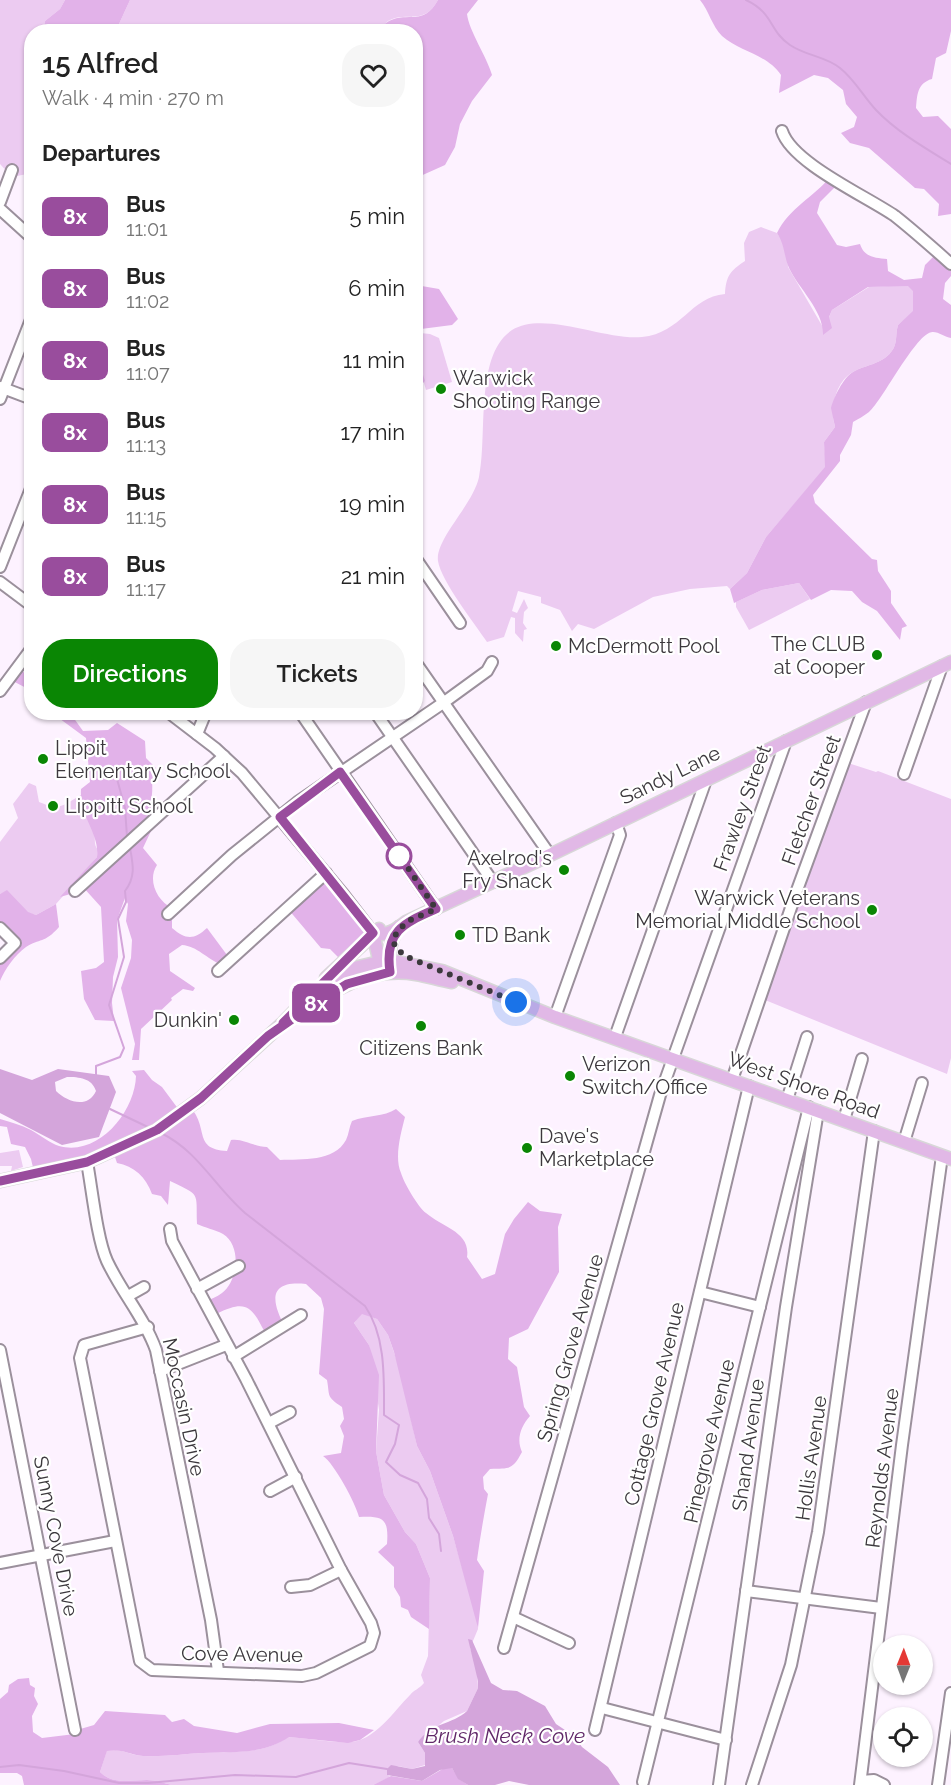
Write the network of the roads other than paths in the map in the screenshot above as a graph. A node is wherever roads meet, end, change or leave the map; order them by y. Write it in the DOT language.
graph roads {
  1 [pos="782,131"];
  2 [pos="12,170"];
  3 [pos="0,202"];
  4 [pos="0,209"];
  5 [pos="24,231"];
  6 [pos="951,264"];
  7 [pos="24,336"];
  8 [pos="2,387"];
  9 [pos="24,396"];
  10 [pos="0,399"];
  11 [pos="24,506"];
  12 [pos="0,567"];
  13 [pos="423,569"];
  14 [pos="0,582"];
  15 [pos="24,600"];
  16 [pos="460,623"];
  17 [pos="24,659"];
  18 [pos="492,662"];
  19 [pos="946,664"];
  20 [pos="423,674"];
  21 [pos="0,691"];
  22 [pos="866,702"];
  23 [pos="442,703"];
  24 [pos="423,716"];
  25 [pos="179,720"];
  26 [pos="203,720"];
  27 [pos="305,720"];
  28 [pos="380,720"];
  29 [pos="417,720"];
  30 [pos="197,734"];
  31 [pos="392,737"];
  32 [pos="786,741"];
  33 [pos="224,756"];
  34 [pos="340,772"];
  35 [pos="904,774"];
  36 [pos="706,780"];
  37 [pos="280,817"];
  38 [pos="616,823"];
  39 [pos="550,855"];
  40 [pos="326,873"];
  41 [pos="494,882"];
  42 [pos="75,891"];
  43 [pos="436,909"];
  44 [pos="168,914"];
  45 [pos="403,925"];
  46 [pos="0,928"];
  47 [pos="373,933"];
  48 [pos="393,941"];
  49 [pos="0,957"];
  50 [pos="385,966"];
  51 [pos="430,967"];
  52 [pos="218,971"];
  53 [pos="475,986"];
  54 [pos="312,993"];
  55 [pos="555,1017"];
  56 [pos="268,1036"];
  57 [pos="615,1037"];
  58 [pos="807,1037"];
  59 [pos="673,1058"];
  60 [pos="862,1059"];
  61 [pos="732,1080"];
  62 [pos="921,1083"];
  63 [pos="749,1086"];
  64 [pos="787,1100"];
  65 [pos="813,1109"];
  66 [pos="844,1120"];
  67 [pos="874,1131"];
  68 [pos="904,1142"];
  69 [pos="947,1157"];
  70 [pos="87,1162"];
  71 [pos="0,1181"];
  72 [pos="170,1229"];
  73 [pos="240,1266"];
  74 [pos="144,1287"];
  75 [pos="197,1289"];
  76 [pos="700,1292"];
  77 [pos="128,1296"];
  78 [pos="760,1307"];
  79 [pos="301,1315"];
  80 [pos="148,1327"];
  81 [pos="226,1345"];
  82 [pos="0,1350"];
  83 [pos="233,1357"];
  84 [pos="160,1371"];
  85 [pos="290,1412"];
  86 [pos="269,1424"];
  87 [pos="296,1477"];
  88 [pos="270,1491"];
  89 [pos="115,1541"];
  90 [pos="41,1555"];
  91 [pos="0,1563"];
  92 [pos="341,1570"];
  93 [pos="291,1587"];
  94 [pos="746,1591"];
  95 [pos="805,1598"];
  96 [pos="881,1608"];
  97 [pos="513,1617"];
  98 [pos="569,1643"];
  99 [pos="504,1648"];
  100 [pos="218,1671"];
  101 [pos="951,1693"];
  102 [pos="602,1708"];
  103 [pos="656,1723"];
  104 [pos="75,1730"];
  105 [pos="595,1730"];
  106 [pos="726,1740"];
  107 [pos="643,1782"];
  108 [pos="861,1783"];
  109 [pos="719,1785"];
  110 [pos="752,1785"];
  111 [pos="884,1785"];
  112 [pos="938,1785"];
  1 -- 6 [label="street"];
  2 -- 3 [label="street"];
  4 -- 5 [label="street"];
  7 -- 8 [label="street"];
  8 -- 9 [label="street"];
  8 -- 10 [label="street"];
  11 -- 12 [label="street"];
  13 -- 16 [label="street"];
  14 -- 15 [label="street"];
  17 -- 21 [label="street"];
  18 -- 23 [label="street"];
  19 -- 22 [label="main road, Sandy Lane"];
  19 -- 35 [label="street"];
  20 -- 23 [label="street"];
  22 -- 32 [label="main road, Sandy Lane"];
  22 -- 61 [label="street, Fletcher Street"];
  23 -- 24 [label="street"];
  23 -- 39 [label="street"];
  25 -- 30 [label="street"];
  26 -- 30 [label="street"];
  27 -- 34 [label="street"];
  28 -- 31 [label="street"];
  29 -- 31 [label="street"];
  30 -- 33 [label="street"];
  31 -- 34 [label="street"];
  31 -- 41 [label="street"];
  32 -- 36 [label="main road, Sandy Lane"];
  32 -- 59 [label="street, Frawley Street"];
  33 -- 37 [label="street"];
  33 -- 42 [label="street"];
  34 -- 37 [label="street"];
  34 -- 43 [label="street"];
  36 -- 38 [label="main road, Sandy Lane"];
  36 -- 57 [label="street"];
  37 -- 40 [label="street"];
  37 -- 44 [label="street"];
  38 -- 39 [label="main road, Sandy Lane"];
  38 -- 55 [label="street"];
  39 -- 41 [label="main road, Sandy Lane"];
  40 -- 47 [label="street"];
  40 -- 52 [label="street"];
  41 -- 43 [label="main road, Sandy Lane"];
  43 -- 45 [label="main road, Sandy Lane"];
  45 -- 47 [label="main road, Sandy Lane"];
  45 -- 48 [label="main road"];
  46 -- 49 [label="street"];
  47 -- 50 [label="main road"];
  47 -- 54 [label="main road, Sandy Lane"];
  48 -- 50 [label="main road"];
  48 -- 51 [label="main road"];
  50 -- 51 [label="main road, West Shore Road"];
  50 -- 53 [label="main road, West Shore Road"];
  50 -- 54 [label="main road, West Shore Road"];
  50 -- 56 [label="main road, West Shore Road"];
  51 -- 53 [label="main road, West Shore Road"];
  53 -- 55 [label="main road, West Shore Road"];
  54 -- 56 [label="main road, West Shore Road"];
  55 -- 57 [label="main road, West Shore Road"];
  56 -- 70 [label="main road, West Shore Road"];
  57 -- 59 [label="main road, West Shore Road"];
  58 -- 64 [label="street"];
  59 -- 61 [label="main road, West Shore Road"];
  59 -- 97 [label="street, Spring Grove Avenue"];
  60 -- 66 [label="street"];
  61 -- 63 [label="main road, West Shore Road"];
  62 -- 68 [label="street"];
  63 -- 64 [label="main road, West Shore Road"];
  63 -- 76 [label="street, Cottage Grove Avenue"];
  64 -- 65 [label="main road, West Shore Road"];
  65 -- 66 [label="main road, West Shore Road"];
  65 -- 78 [label="street, Pinegrove Avenue"];
  65 -- 94 [label="street, Shand Avenue"];
  66 -- 67 [label="main road, West Shore Road"];
  67 -- 68 [label="main road, West Shore Road"];
  67 -- 95 [label="street, Hollis Avenue"];
  68 -- 69 [label="main road, West Shore Road"];
  69 -- 96 [label="street, Reynolds Avenue"];
  70 -- 71 [label="main road, West Shore Road"];
  70 -- 77 [label="street, Moccasin Drive"];
  72 -- 75 [label="street, Cove Avenue"];
  73 -- 75 [label="street"];
  74 -- 77 [label="street"];
  75 -- 81 [label="street, Cove Avenue"];
  76 -- 78 [label="street"];
  76 -- 102 [label="street, Cottage Grove Avenue"];
  77 -- 80 [label="street, Moccasin Drive"];
  78 -- 103 [label="street, Pinegrove Avenue"];
  79 -- 83 [label="street"];
  80 -- 84 [label="street, Moccasin Drive"];
  80 -- 89 [label="street, Cove Avenue"];
  81 -- 83 [label="street, Cove Avenue"];
  81 -- 84 [label="street"];
  82 -- 90 [label="street, Sunny Cove Drive"];
  83 -- 86 [label="street, Cove Avenue"];
  84 -- 100 [label="street, Moccasin Drive"];
  85 -- 86 [label="street"];
  86 -- 87 [label="street, Cove Avenue"];
  87 -- 88 [label="street"];
  87 -- 92 [label="street, Cove Avenue"];
  89 -- 90 [label="street"];
  89 -- 100 [label="street, Cove Avenue"];
  90 -- 91 [label="street"];
  90 -- 104 [label="street, Sunny Cove Drive"];
  92 -- 93 [label="street"];
  92 -- 100 [label="street, Cove Avenue"];
  94 -- 95 [label="street"];
  94 -- 106 [label="street, Shand Avenue"];
  95 -- 96 [label="street"];
  95 -- 110 [label="street, Hollis Avenue"];
  96 -- 108 [label="street, Reynolds Avenue"];
  97 -- 98 [label="street"];
  97 -- 99 [label="street, Spring Grove Avenue"];
  101 -- 112 [label="street"];
  102 -- 103 [label="street"];
  102 -- 105 [label="street, Cottage Grove Avenue"];
  103 -- 106 [label="street"];
  103 -- 107 [label="street, Pinegrove Avenue"];
  106 -- 109 [label="street, Shand Avenue"];
  108 -- 111 [label="street"];
}
